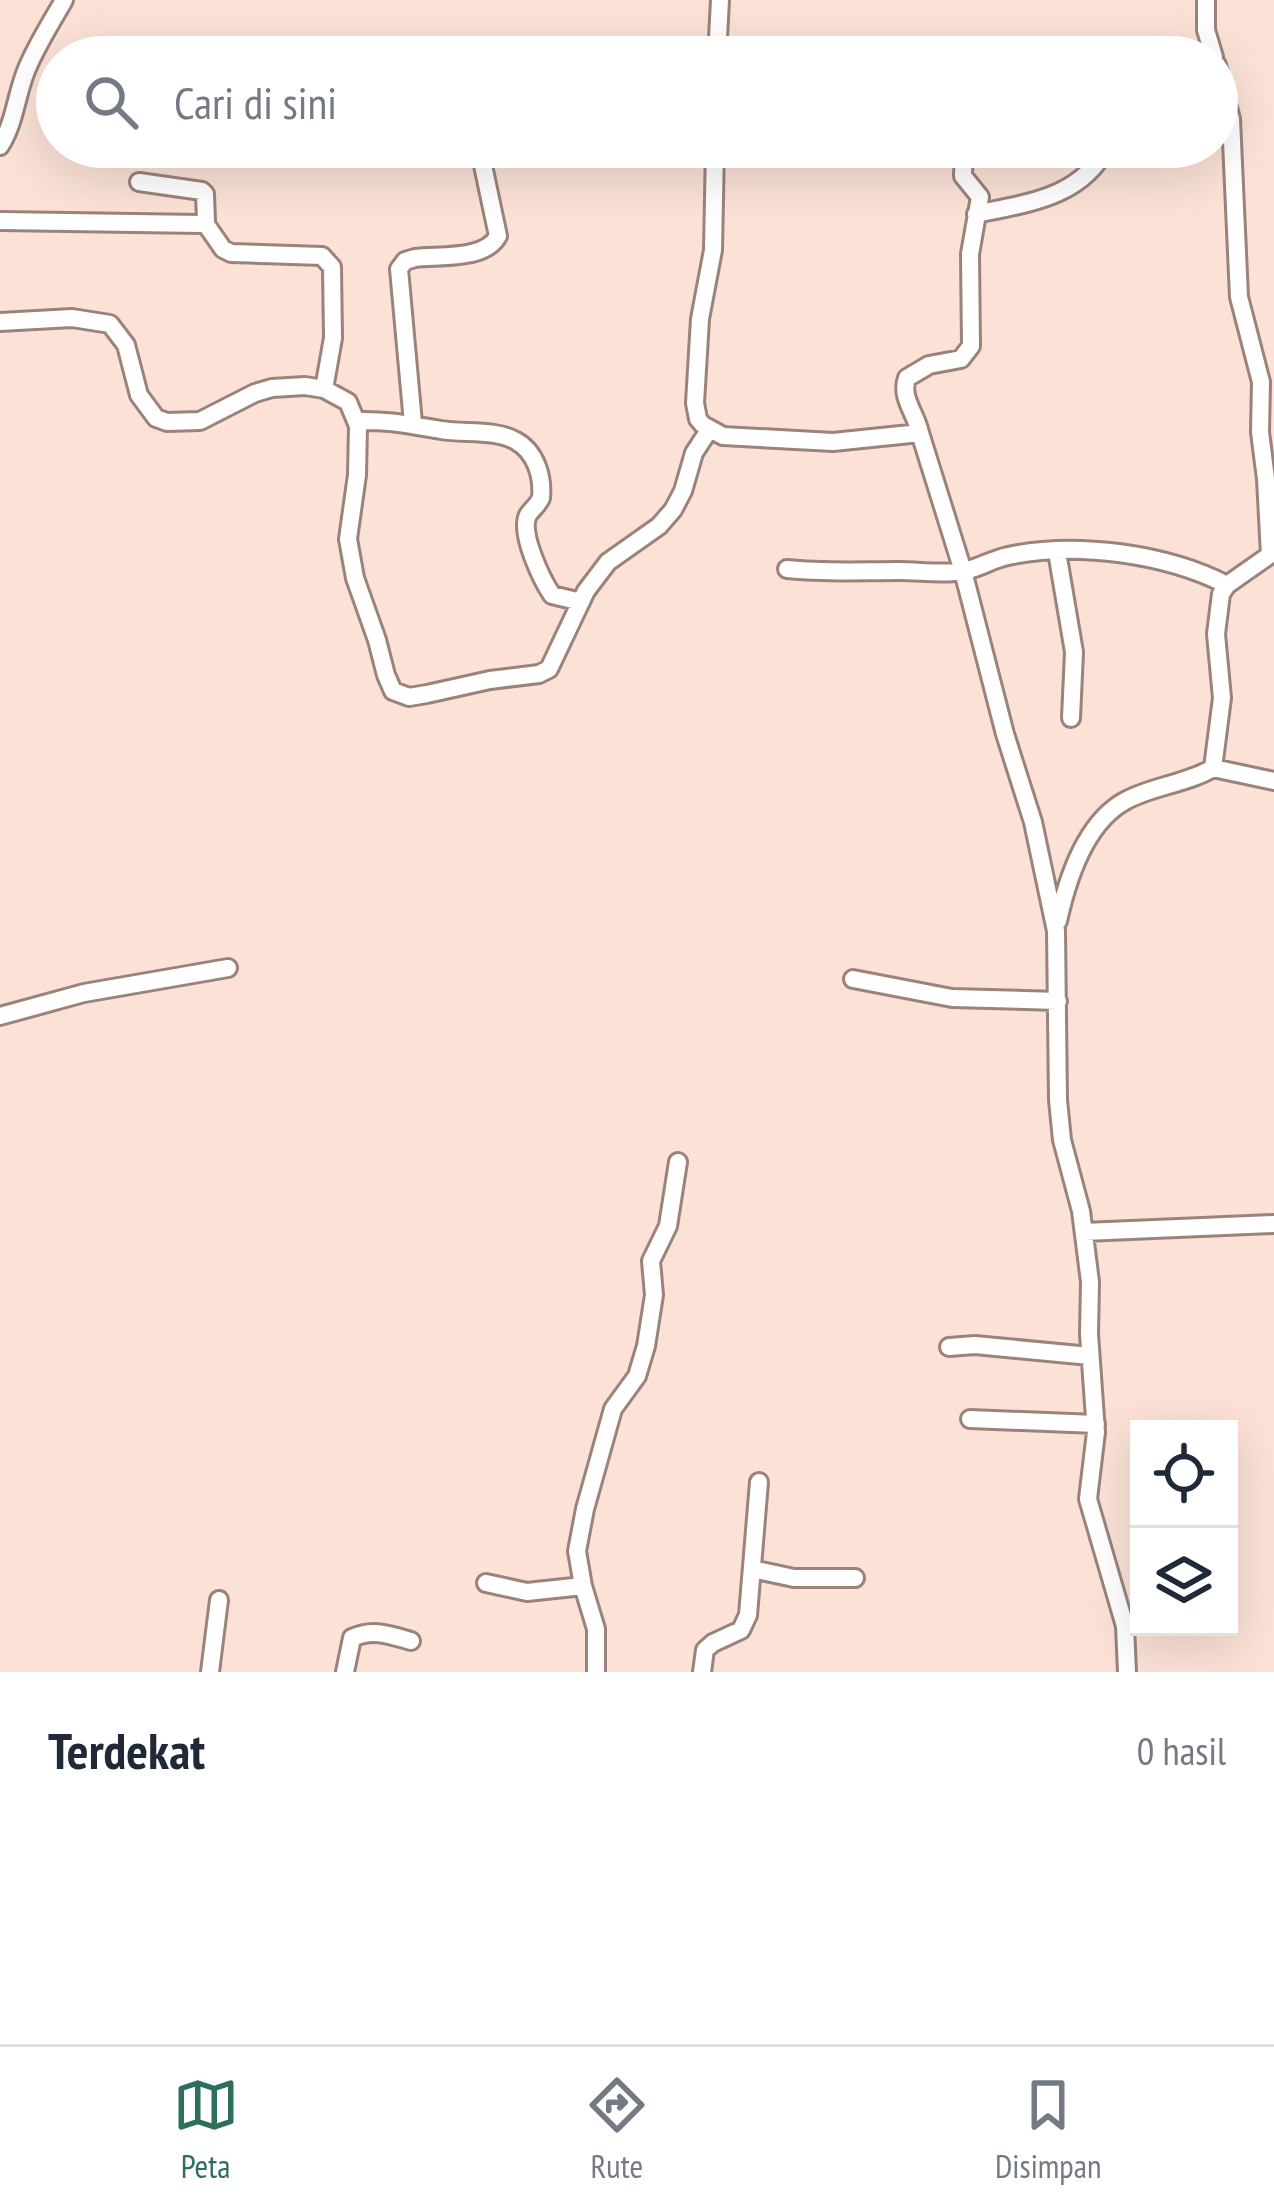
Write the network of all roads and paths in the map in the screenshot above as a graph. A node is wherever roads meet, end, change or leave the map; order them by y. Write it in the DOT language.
graph roads {
  1 [pos="64,0"];
  2 [pos="721,0"];
  3 [pos="1206,0"];
  4 [pos="44,36"];
  5 [pos="718,36"];
  6 [pos="1208,36"];
  7 [pos="36,51"];
  8 [pos="0,146"];
  9 [pos="484,168"];
  10 [pos="715,168"];
  11 [pos="963,168"];
  12 [pos="1094,168"];
  13 [pos="1233,168"];
  14 [pos="139,182"];
  15 [pos="976,214"];
  16 [pos="0,221"];
  17 [pos="205,223"];
  18 [pos="0,322"];
  19 [pos="324,389"];
  20 [pos="356,421"];
  21 [pos="412,423"];
  22 [pos="710,430"];
  23 [pos="920,433"];
  24 [pos="1057,552"];
  25 [pos="1272,553"];
  26 [pos="787,569"];
  27 [pos="963,571"];
  28 [pos="1227,585"];
  29 [pos="580,602"];
  30 [pos="1071,718"];
  31 [pos="1213,768"];
  32 [pos="1274,781"];
  33 [pos="1056,931"];
  34 [pos="228,968"];
  35 [pos="853,979"];
  36 [pos="1058,1001"];
  37 [pos="0,1016"];
  38 [pos="678,1162"];
  39 [pos="1274,1224"];
  40 [pos="1084,1232"];
  41 [pos="949,1347"];
  42 [pos="1090,1356"];
  43 [pos="970,1419"];
  44 [pos="1096,1424"];
  45 [pos="758,1482"];
  46 [pos="752,1569"];
  47 [pos="855,1578"];
  48 [pos="486,1583"];
  49 [pos="583,1586"];
  50 [pos="219,1600"];
  51 [pos="411,1641"];
  52 [pos="210,1672"];
  53 [pos="345,1672"];
  54 [pos="596,1672"];
  55 [pos="702,1672"];
  56 [pos="1127,1672"];
  1 -- 4 [label="street"];
  2 -- 5 [label="street"];
  3 -- 6 [label="street"];
  7 -- 8 [label="street"];
  9 -- 21 [label="street"];
  10 -- 22 [label="street"];
  11 -- 15 [label="street"];
  12 -- 15 [label="street"];
  13 -- 25 [label="street"];
  14 -- 17 [label="street"];
  15 -- 23 [label="street"];
  16 -- 17 [label="street"];
  17 -- 19 [label="street"];
  18 -- 19 [label="street"];
  19 -- 20 [label="street"];
  20 -- 21 [label="street"];
  20 -- 29 [label="street"];
  21 -- 29 [label="street"];
  22 -- 23 [label="street"];
  22 -- 29 [label="street"];
  23 -- 27 [label="street"];
  24 -- 27 [label="street"];
  24 -- 28 [label="street"];
  24 -- 30 [label="street"];
  25 -- 28 [label="street"];
  26 -- 27 [label="street"];
  27 -- 33 [label="street"];
  28 -- 31 [label="street"];
  31 -- 32 [label="street"];
  31 -- 33 [label="street"];
  33 -- 36 [label="street"];
  34 -- 37 [label="street"];
  35 -- 36 [label="street"];
  36 -- 40 [label="street"];
  38 -- 49 [label="street"];
  39 -- 40 [label="street"];
  40 -- 42 [label="street"];
  41 -- 42 [label="street"];
  42 -- 44 [label="street"];
  43 -- 44 [label="street"];
  44 -- 56 [label="street"];
  45 -- 46 [label="street"];
  46 -- 47 [label="street"];
  46 -- 55 [label="street"];
  48 -- 49 [label="street"];
  49 -- 54 [label="street"];
  50 -- 52 [label="street"];
  51 -- 53 [label="street"];
}
